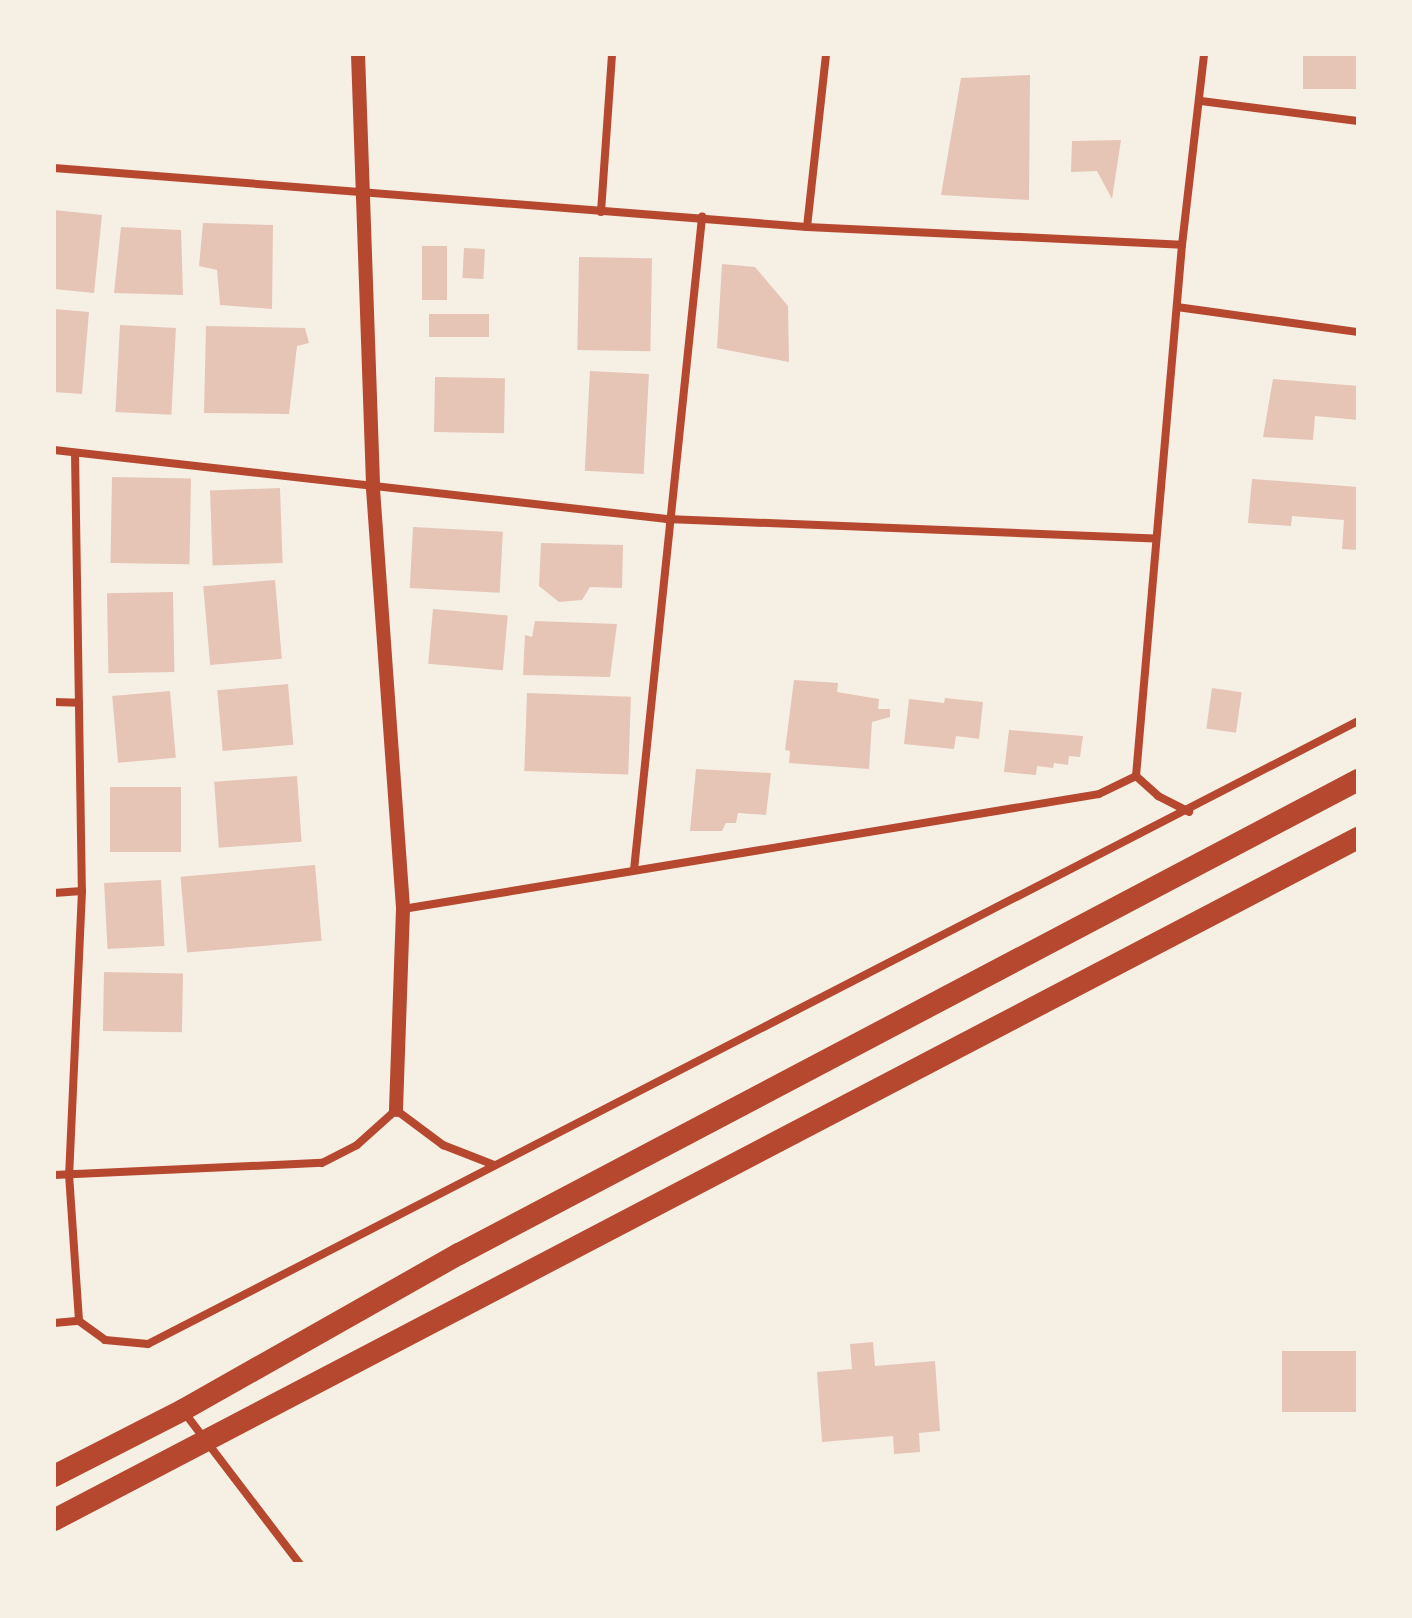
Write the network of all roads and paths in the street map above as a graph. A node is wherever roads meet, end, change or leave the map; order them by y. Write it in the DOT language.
graph roads {
  1 [pos="358,54"];
  2 [pos="612,54"];
  3 [pos="826,54"];
  4 [pos="1204,54"];
  5 [pos="1201,101"];
  6 [pos="1358,121"];
  7 [pos="54,168"];
  8 [pos="362,195"];
  9 [pos="601,212"];
  10 [pos="702,217"];
  11 [pos="807,227"];
  12 [pos="1182,245"];
  13 [pos="1177,307"];
  14 [pos="1358,332"];
  15 [pos="54,450"];
  16 [pos="75,453"];
  17 [pos="373,489"];
  18 [pos="667,519"];
  19 [pos="1155,539"];
  20 [pos="54,702"];
  21 [pos="79,703"];
  22 [pos="1358,721"];
  23 [pos="1136,776"];
  24 [pos="1358,780"];
  25 [pos="1189,812"];
  26 [pos="1358,838"];
  27 [pos="634,870"];
  28 [pos="82,891"];
  29 [pos="54,893"];
  30 [pos="403,909"];
  31 [pos="396,1110"];
  32 [pos="494,1165"];
  33 [pos="69,1174"];
  34 [pos="54,1175"];
  35 [pos="79,1321"];
  36 [pos="54,1323"];
  37 [pos="183,1410"];
  38 [pos="206,1441"];
  39 [pos="54,1476"];
  40 [pos="54,1520"];
  41 [pos="300,1564"];
  1 -- 8 [label="street"];
  2 -- 9 [label="street"];
  3 -- 11 [label="street"];
  4 -- 5 [label="street"];
  5 -- 6 [label="street"];
  5 -- 12 [label="street"];
  7 -- 8 [label="street"];
  8 -- 9 [label="street"];
  8 -- 17 [label="street"];
  9 -- 10 [label="street"];
  10 -- 11 [label="street"];
  10 -- 18 [label="street"];
  11 -- 12 [label="street"];
  12 -- 13 [label="street"];
  13 -- 14 [label="street"];
  13 -- 19 [label="street"];
  15 -- 16 [label="street"];
  16 -- 17 [label="street"];
  16 -- 21 [label="street"];
  17 -- 18 [label="street"];
  17 -- 30 [label="street"];
  18 -- 19 [label="street"];
  18 -- 27 [label="street"];
  19 -- 23 [label="street"];
  20 -- 21 [label="street"];
  21 -- 28 [label="street"];
  22 -- 25 [label="street"];
  23 -- 25 [label="street"];
  23 -- 27 [label="street"];
  24 -- 37 [label="highway"];
  25 -- 32 [label="street"];
  26 -- 38 [label="highway"];
  27 -- 30 [label="street"];
  28 -- 29 [label="street"];
  28 -- 33 [label="street"];
  30 -- 31 [label="street"];
  31 -- 32 [label="street"];
  31 -- 33 [label="street"];
  32 -- 35 [label="street"];
  33 -- 34 [label="street"];
  33 -- 35 [label="street"];
  35 -- 36 [label="street"];
  37 -- 38 [label="street"];
  37 -- 39 [label="highway"];
  38 -- 40 [label="highway"];
  38 -- 41 [label="street"];
}
